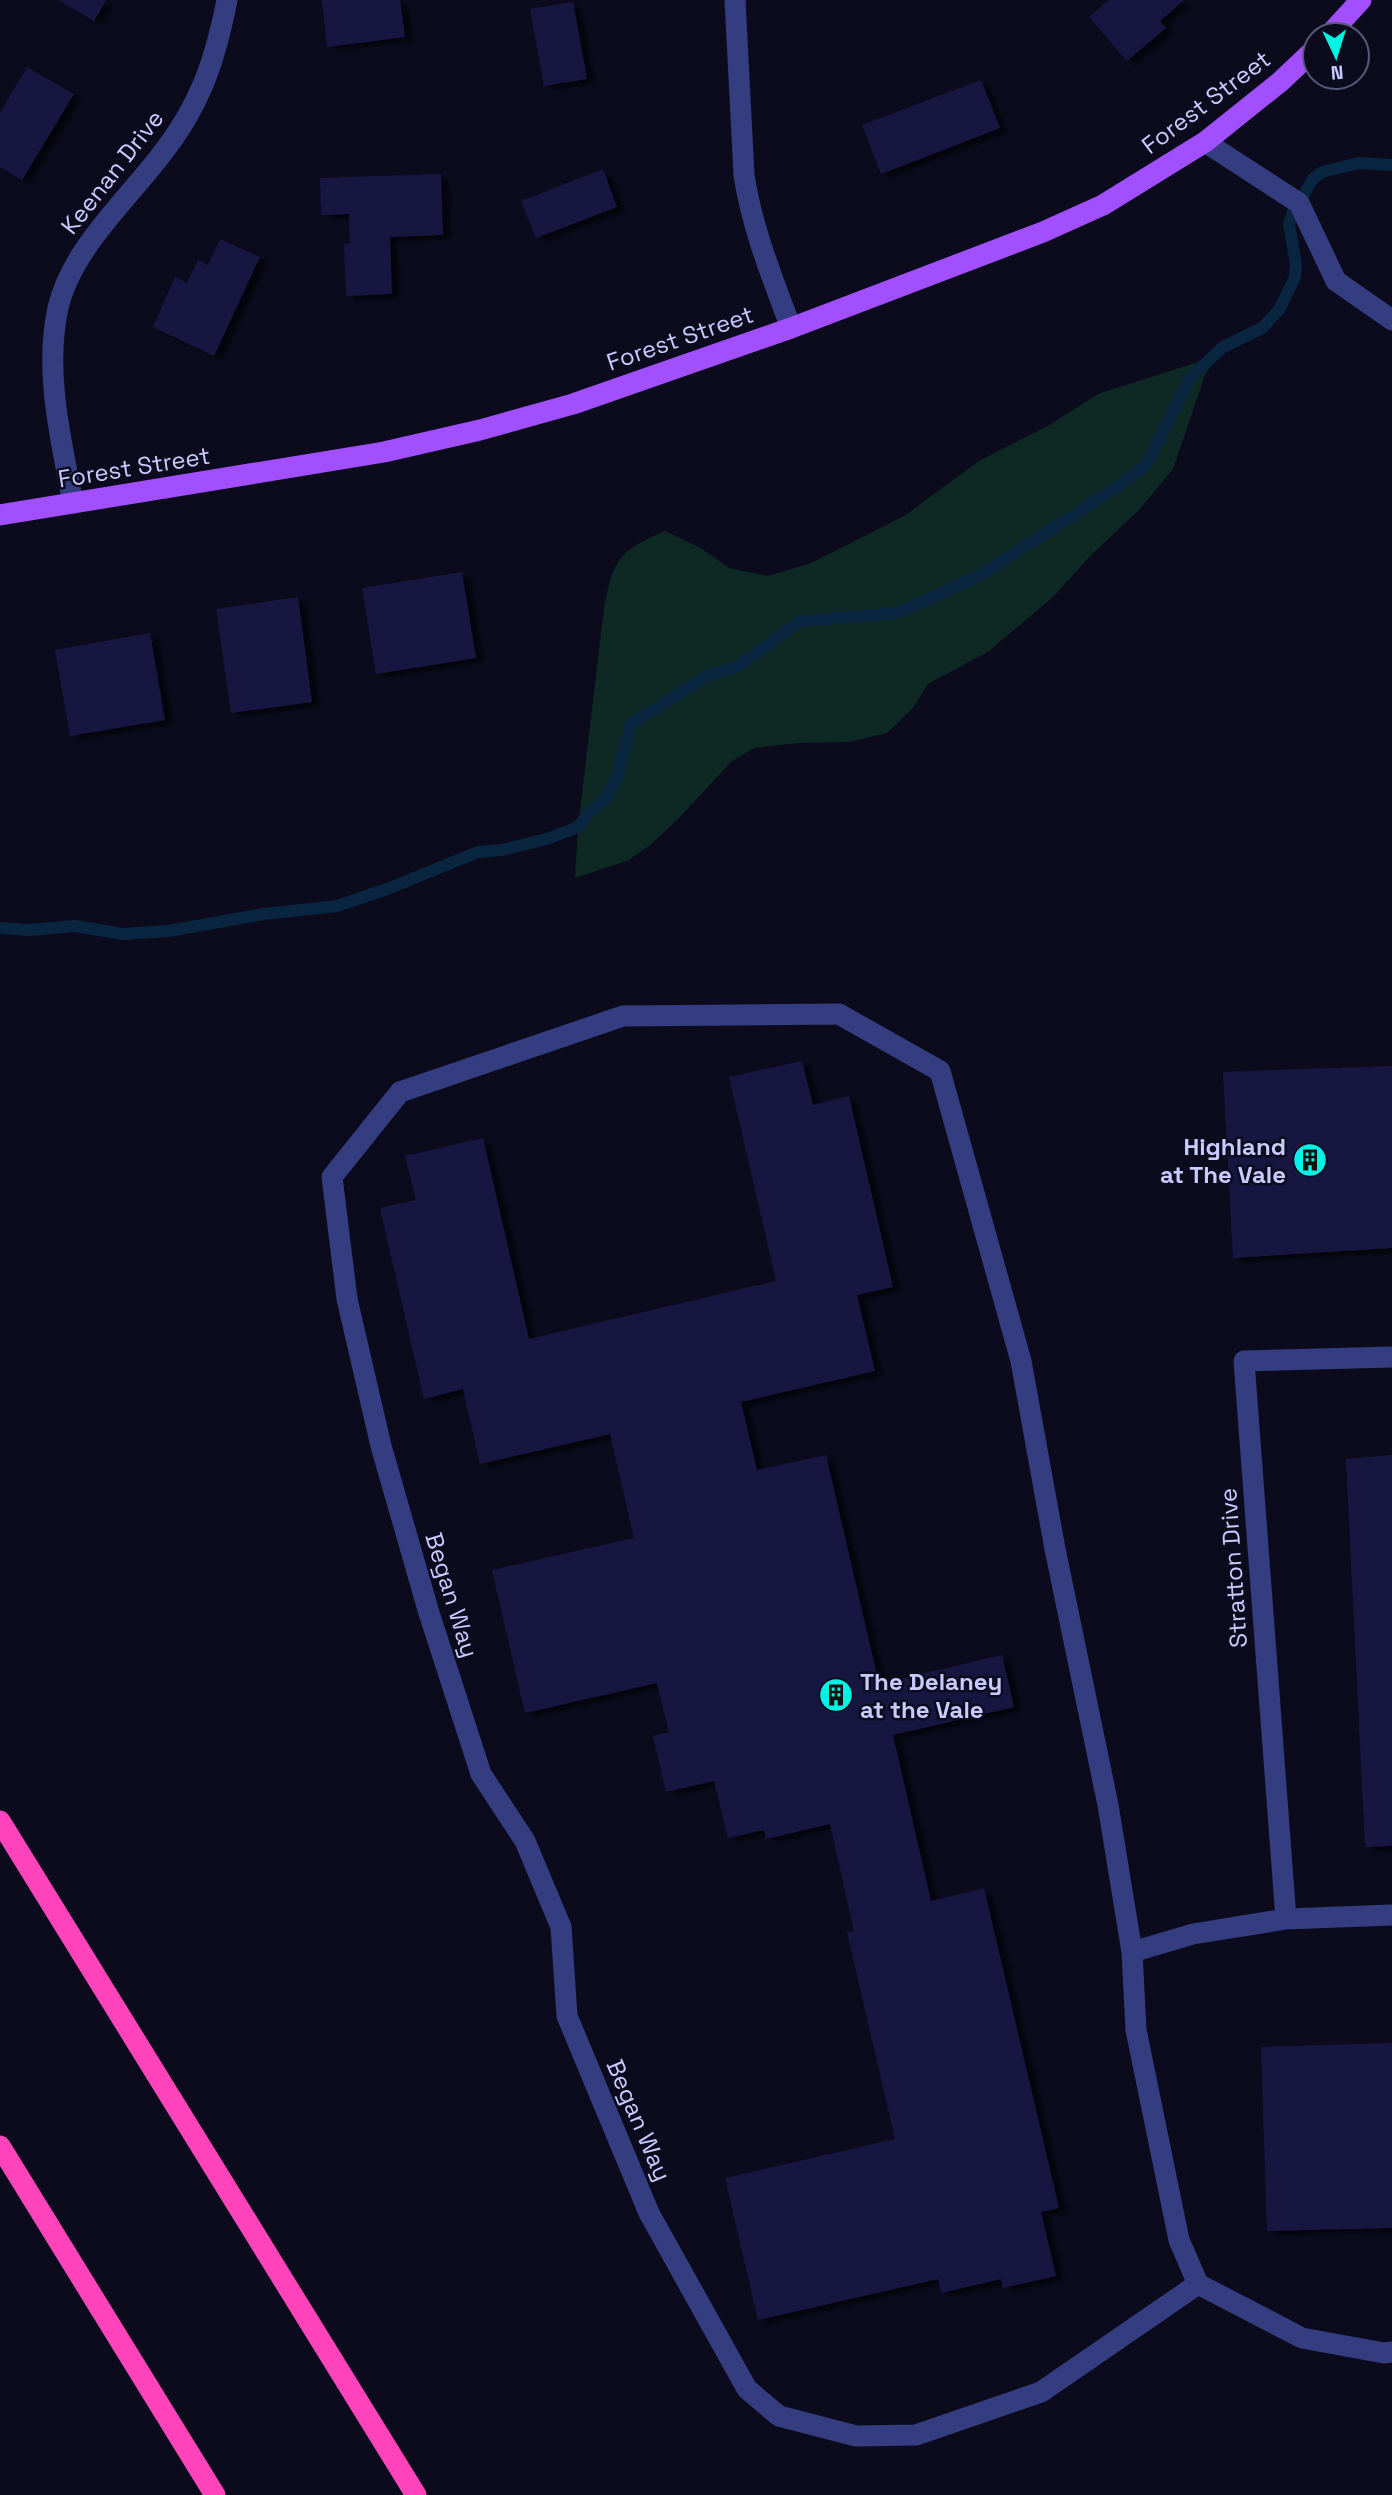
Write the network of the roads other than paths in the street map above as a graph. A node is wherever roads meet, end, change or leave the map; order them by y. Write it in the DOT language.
graph roads {
  1 [pos="227,0"];
  2 [pos="734,0"];
  3 [pos="1361,0"];
  4 [pos="1342,21"];
  5 [pos="1301,62"];
  6 [pos="1206,142"];
  7 [pos="1392,320"];
  8 [pos="791,328"];
  9 [pos="73,503"];
  10 [pos="0,515"];
  11 [pos="1392,1357"];
  12 [pos="0,1821"];
  13 [pos="1392,1915"];
  14 [pos="1286,1919"];
  15 [pos="1132,1952"];
  16 [pos="0,2146"];
  17 [pos="1198,2284"];
  18 [pos="1392,2352"];
  19 [pos="215,2495"];
  20 [pos="416,2495"];
  1 -- 9 [label="street, Keenan Drive"];
  2 -- 8 [label="street"];
  3 -- 4 [label="main road"];
  5 -- 6 [label="main road, Forest Street"];
  6 -- 7 [label="street"];
  6 -- 8 [label="main road, Forest Street"];
  8 -- 9 [label="main road, Forest Street"];
  9 -- 10 [label="main road, Forest Street"];
  11 -- 14 [label="street, Stratton Drive"];
  12 -- 20 [label="highway"];
  13 -- 14 [label="street"];
  14 -- 15 [label="street"];
  15 -- 17 [label="street"];
  15 -- 17 [label="street, Began Way"];
  16 -- 19 [label="highway"];
  17 -- 18 [label="street"];
}
